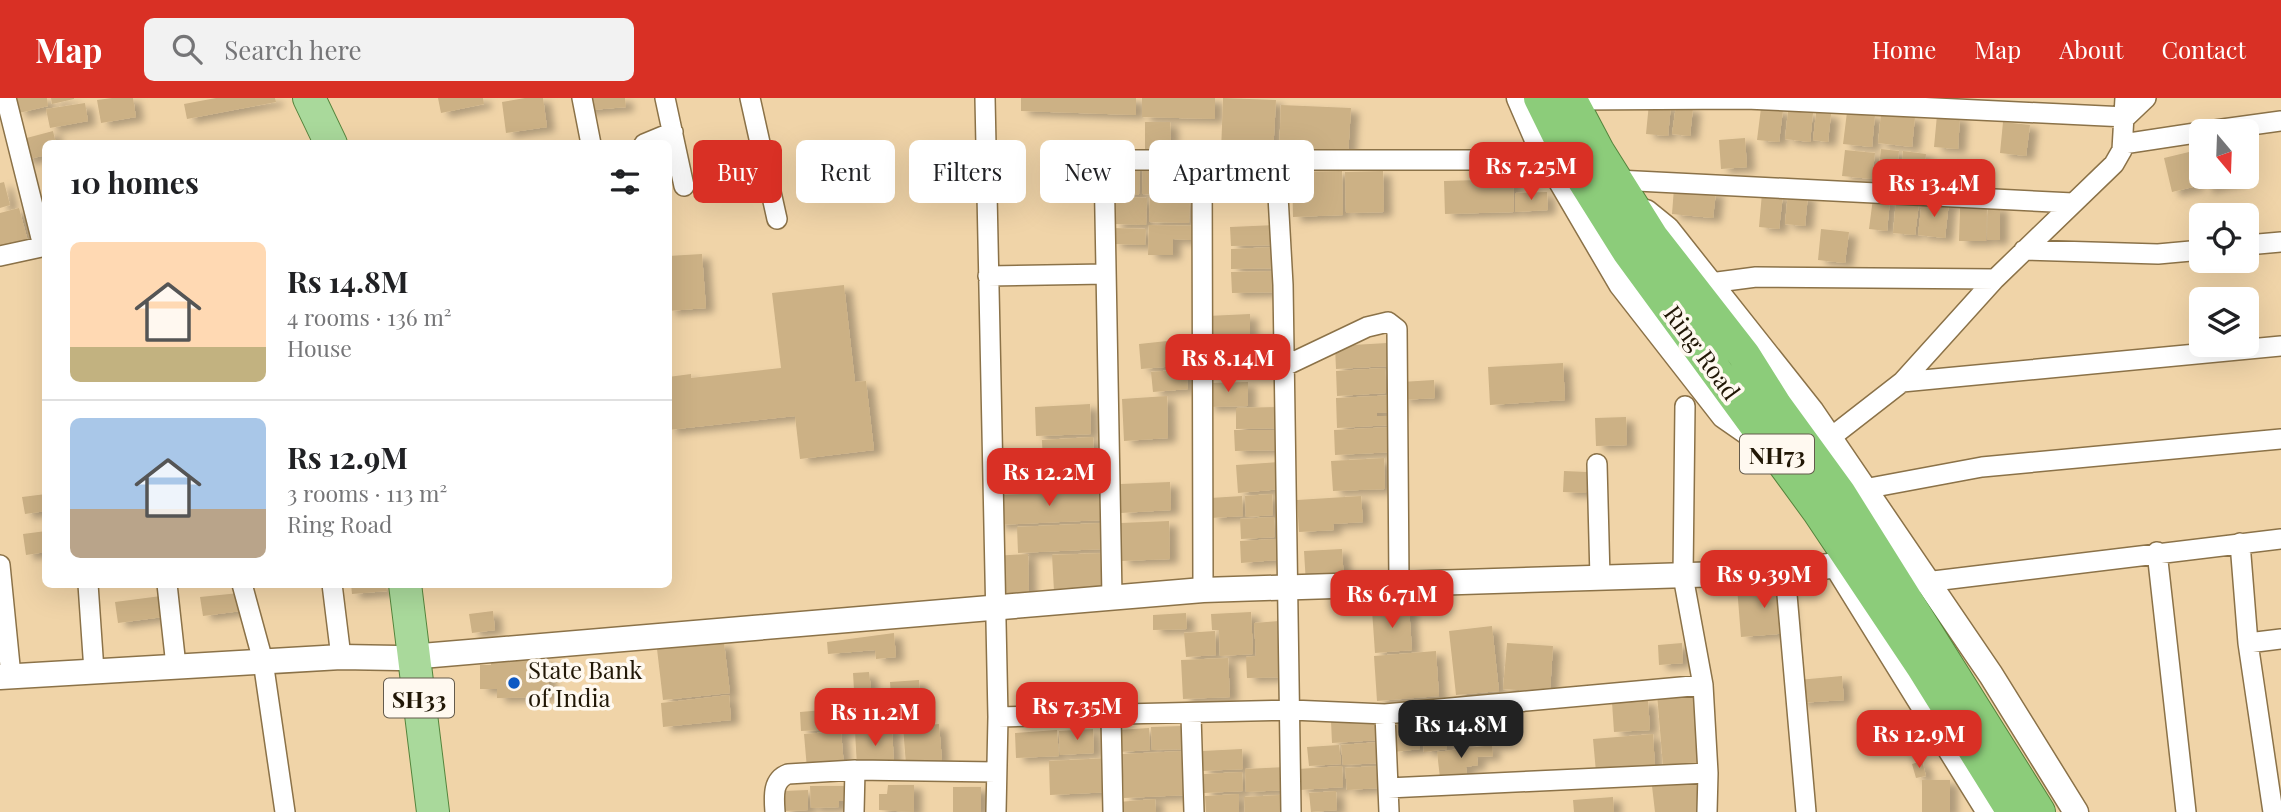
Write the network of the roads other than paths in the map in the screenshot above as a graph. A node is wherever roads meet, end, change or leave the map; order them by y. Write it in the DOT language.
graph roads {
  1 [pos="6,98"];
  2 [pos="309,98"];
  3 [pos="329,98"];
  4 [pos="582,98"];
  5 [pos="665,98"];
  6 [pos="750,98"];
  7 [pos="985,98"];
  8 [pos="1519,98"];
  9 [pos="1746,98"];
  10 [pos="2146,98"];
  11 [pos="1560,99"];
  12 [pos="1820,100"];
  13 [pos="1904,102"];
  14 [pos="2125,108"];
  15 [pos="2281,121"];
  16 [pos="2259,124"];
  17 [pos="673,132"];
  18 [pos="2189,134"];
  19 [pos="329,140"];
  20 [pos="348,140"];
  21 [pos="591,140"];
  22 [pos="654,140"];
  23 [pos="2123,144"];
  24 [pos="1149,160"];
  25 [pos="1314,160"];
  26 [pos="1549,160"];
  27 [pos="1617,180"];
  28 [pos="684,186"];
  29 [pos="1202,203"];
  30 [pos="1278,203"];
  31 [pos="2073,203"];
  32 [pos="1635,210"];
  33 [pos="777,219"];
  34 [pos="42,238"];
  35 [pos="2281,242"];
  36 [pos="2259,244"];
  37 [pos="42,246"];
  38 [pos="2024,250"];
  39 [pos="2189,251"];
  40 [pos="0,256"];
  41 [pos="1106,274"];
  42 [pos="988,276"];
  43 [pos="1995,279"];
  44 [pos="1710,283"];
  45 [pos="2281,346"];
  46 [pos="1285,366"];
  47 [pos="1902,382"];
  48 [pos="1781,392"];
  49 [pos="1685,406"];
  50 [pos="1763,435"];
  51 [pos="1830,438"];
  52 [pos="2281,439"];
  53 [pos="1597,464"];
  54 [pos="1864,489"];
  55 [pos="2281,539"];
  56 [pos="2240,543"];
  57 [pos="2157,552"];
  58 [pos="1857,562"];
  59 [pos="0,565"];
  60 [pos="1784,572"];
  61 [pos="1683,576"];
  62 [pos="1600,578"];
  63 [pos="1399,584"];
  64 [pos="1913,584"];
  65 [pos="1289,587"];
  66 [pos="88,588"];
  67 [pos="167,588"];
  68 [pos="243,588"];
  69 [pos="332,588"];
  70 [pos="406,588"];
  71 [pos="426,588"];
  72 [pos="1203,590"];
  73 [pos="1112,597"];
  74 [pos="995,607"];
  75 [pos="2281,639"];
  76 [pos="2248,643"];
  77 [pos="424,655"];
  78 [pos="341,657"];
  79 [pos="263,661"];
  80 [pos="176,666"];
  81 [pos="94,671"];
  82 [pos="6,677"];
  83 [pos="1703,685"];
  84 [pos="1291,710"];
  85 [pos="1385,714"];
  86 [pos="1191,715"];
  87 [pos="998,716"];
  88 [pos="1111,716"];
  89 [pos="1943,719"];
  90 [pos="855,770"];
  91 [pos="996,772"];
  92 [pos="1709,772"];
  93 [pos="1388,788"];
  94 [pos="285,812"];
  95 [pos="433,812"];
  96 [pos="453,812"];
  97 [pos="775,812"];
  98 [pos="854,812"];
  99 [pos="996,812"];
  100 [pos="1113,812"];
  101 [pos="1194,812"];
  102 [pos="1291,812"];
  103 [pos="1389,812"];
  104 [pos="1707,812"];
  105 [pos="1806,812"];
  106 [pos="1989,812"];
  107 [pos="2013,812"];
  108 [pos="2039,812"];
  109 [pos="2076,812"];
  110 [pos="2186,812"];
  111 [pos="2273,812"];
  1 -- 34 [label="street"];
  2 -- 19 [label="main road"];
  3 -- 20 [label="main road"];
  4 -- 21 [label="street"];
  5 -- 17 [label="street"];
  6 -- 33 [label="street"];
  7 -- 42 [label="street"];
  8 -- 26 [label="street"];
  9 -- 11 [label="street"];
  9 -- 12 [label="street"];
  10 -- 14 [label="street"];
  11 -- 27 [label="highway, Ring Road / NH73"];
  11 -- 50 [label="highway, Ring Road / NH73"];
  12 -- 13 [label="street"];
  13 -- 14 [label="street"];
  14 -- 23 [label="street"];
  15 -- 16 [label="street"];
  17 -- 22 [label="street"];
  17 -- 28 [label="street"];
  18 -- 23 [label="street"];
  23 -- 31 [label="street"];
  24 -- 41 [label="street"];
  25 -- 26 [label="street"];
  26 -- 50 [label="street"];
  27 -- 31 [label="street"];
  27 -- 32 [label="highway, Ring Road / NH73"];
  29 -- 72 [label="street"];
  30 -- 46 [label="street"];
  31 -- 38 [label="street"];
  32 -- 44 [label="street"];
  32 -- 48 [label="highway, Ring Road / NH73"];
  35 -- 36 [label="street"];
  37 -- 40 [label="street"];
  38 -- 39 [label="street"];
  38 -- 43 [label="street"];
  41 -- 42 [label="street"];
  41 -- 73 [label="street"];
  42 -- 74 [label="street"];
  43 -- 44 [label="street"];
  43 -- 47 [label="street"];
  44 -- 48 [label="street"];
  45 -- 47 [label="street"];
  46 -- 63 [label="street"];
  46 -- 65 [label="street"];
  47 -- 51 [label="street"];
  48 -- 51 [label="street"];
  48 -- 58 [label="highway, Ring Road / NH73"];
  49 -- 61 [label="street"];
  50 -- 58 [label="highway, Ring Road / NH73"];
  51 -- 54 [label="street"];
  52 -- 54 [label="street"];
  53 -- 62 [label="street"];
  54 -- 64 [label="street"];
  55 -- 56 [label="street"];
  56 -- 57 [label="street"];
  56 -- 76 [label="street"];
  57 -- 64 [label="street"];
  57 -- 110 [label="street"];
  58 -- 60 [label="street"];
  58 -- 64 [label="highway, Ring Road / NH73"];
  58 -- 89 [label="highway, Ring Road / NH73"];
  59 -- 82 [label="street"];
  60 -- 61 [label="street"];
  60 -- 105 [label="street"];
  61 -- 62 [label="street"];
  61 -- 83 [label="street"];
  62 -- 63 [label="street"];
  63 -- 65 [label="street"];
  64 -- 108 [label="highway, Ring Road / NH73"];
  64 -- 109 [label="street"];
  65 -- 72 [label="street"];
  65 -- 84 [label="street"];
  66 -- 81 [label="street"];
  67 -- 80 [label="street"];
  68 -- 79 [label="street"];
  69 -- 78 [label="street"];
  70 -- 77 [label="main road, SH33"];
  71 -- 77 [label="main road, SH33"];
  72 -- 73 [label="street"];
  73 -- 74 [label="street"];
  74 -- 77 [label="street"];
  74 -- 87 [label="street"];
  75 -- 76 [label="street"];
  76 -- 111 [label="street"];
  77 -- 78 [label="street"];
  77 -- 95 [label="main road, SH33"];
  77 -- 96 [label="main road, SH33"];
  78 -- 79 [label="street"];
  79 -- 80 [label="street"];
  79 -- 94 [label="street"];
  80 -- 81 [label="street"];
  81 -- 82 [label="street"];
  83 -- 85 [label="street"];
  83 -- 92 [label="street"];
  84 -- 85 [label="street"];
  84 -- 86 [label="street"];
  84 -- 102 [label="street"];
  85 -- 93 [label="street"];
  86 -- 88 [label="street"];
  86 -- 101 [label="street"];
  87 -- 88 [label="street"];
  87 -- 91 [label="street"];
  88 -- 100 [label="street"];
  89 -- 106 [label="street"];
  89 -- 107 [label="highway, Ring Road / NH73"];
  90 -- 91 [label="street"];
  90 -- 97 [label="street"];
  90 -- 98 [label="street"];
  91 -- 99 [label="street"];
  92 -- 93 [label="street"];
  92 -- 104 [label="street"];
  93 -- 103 [label="street"];
}
